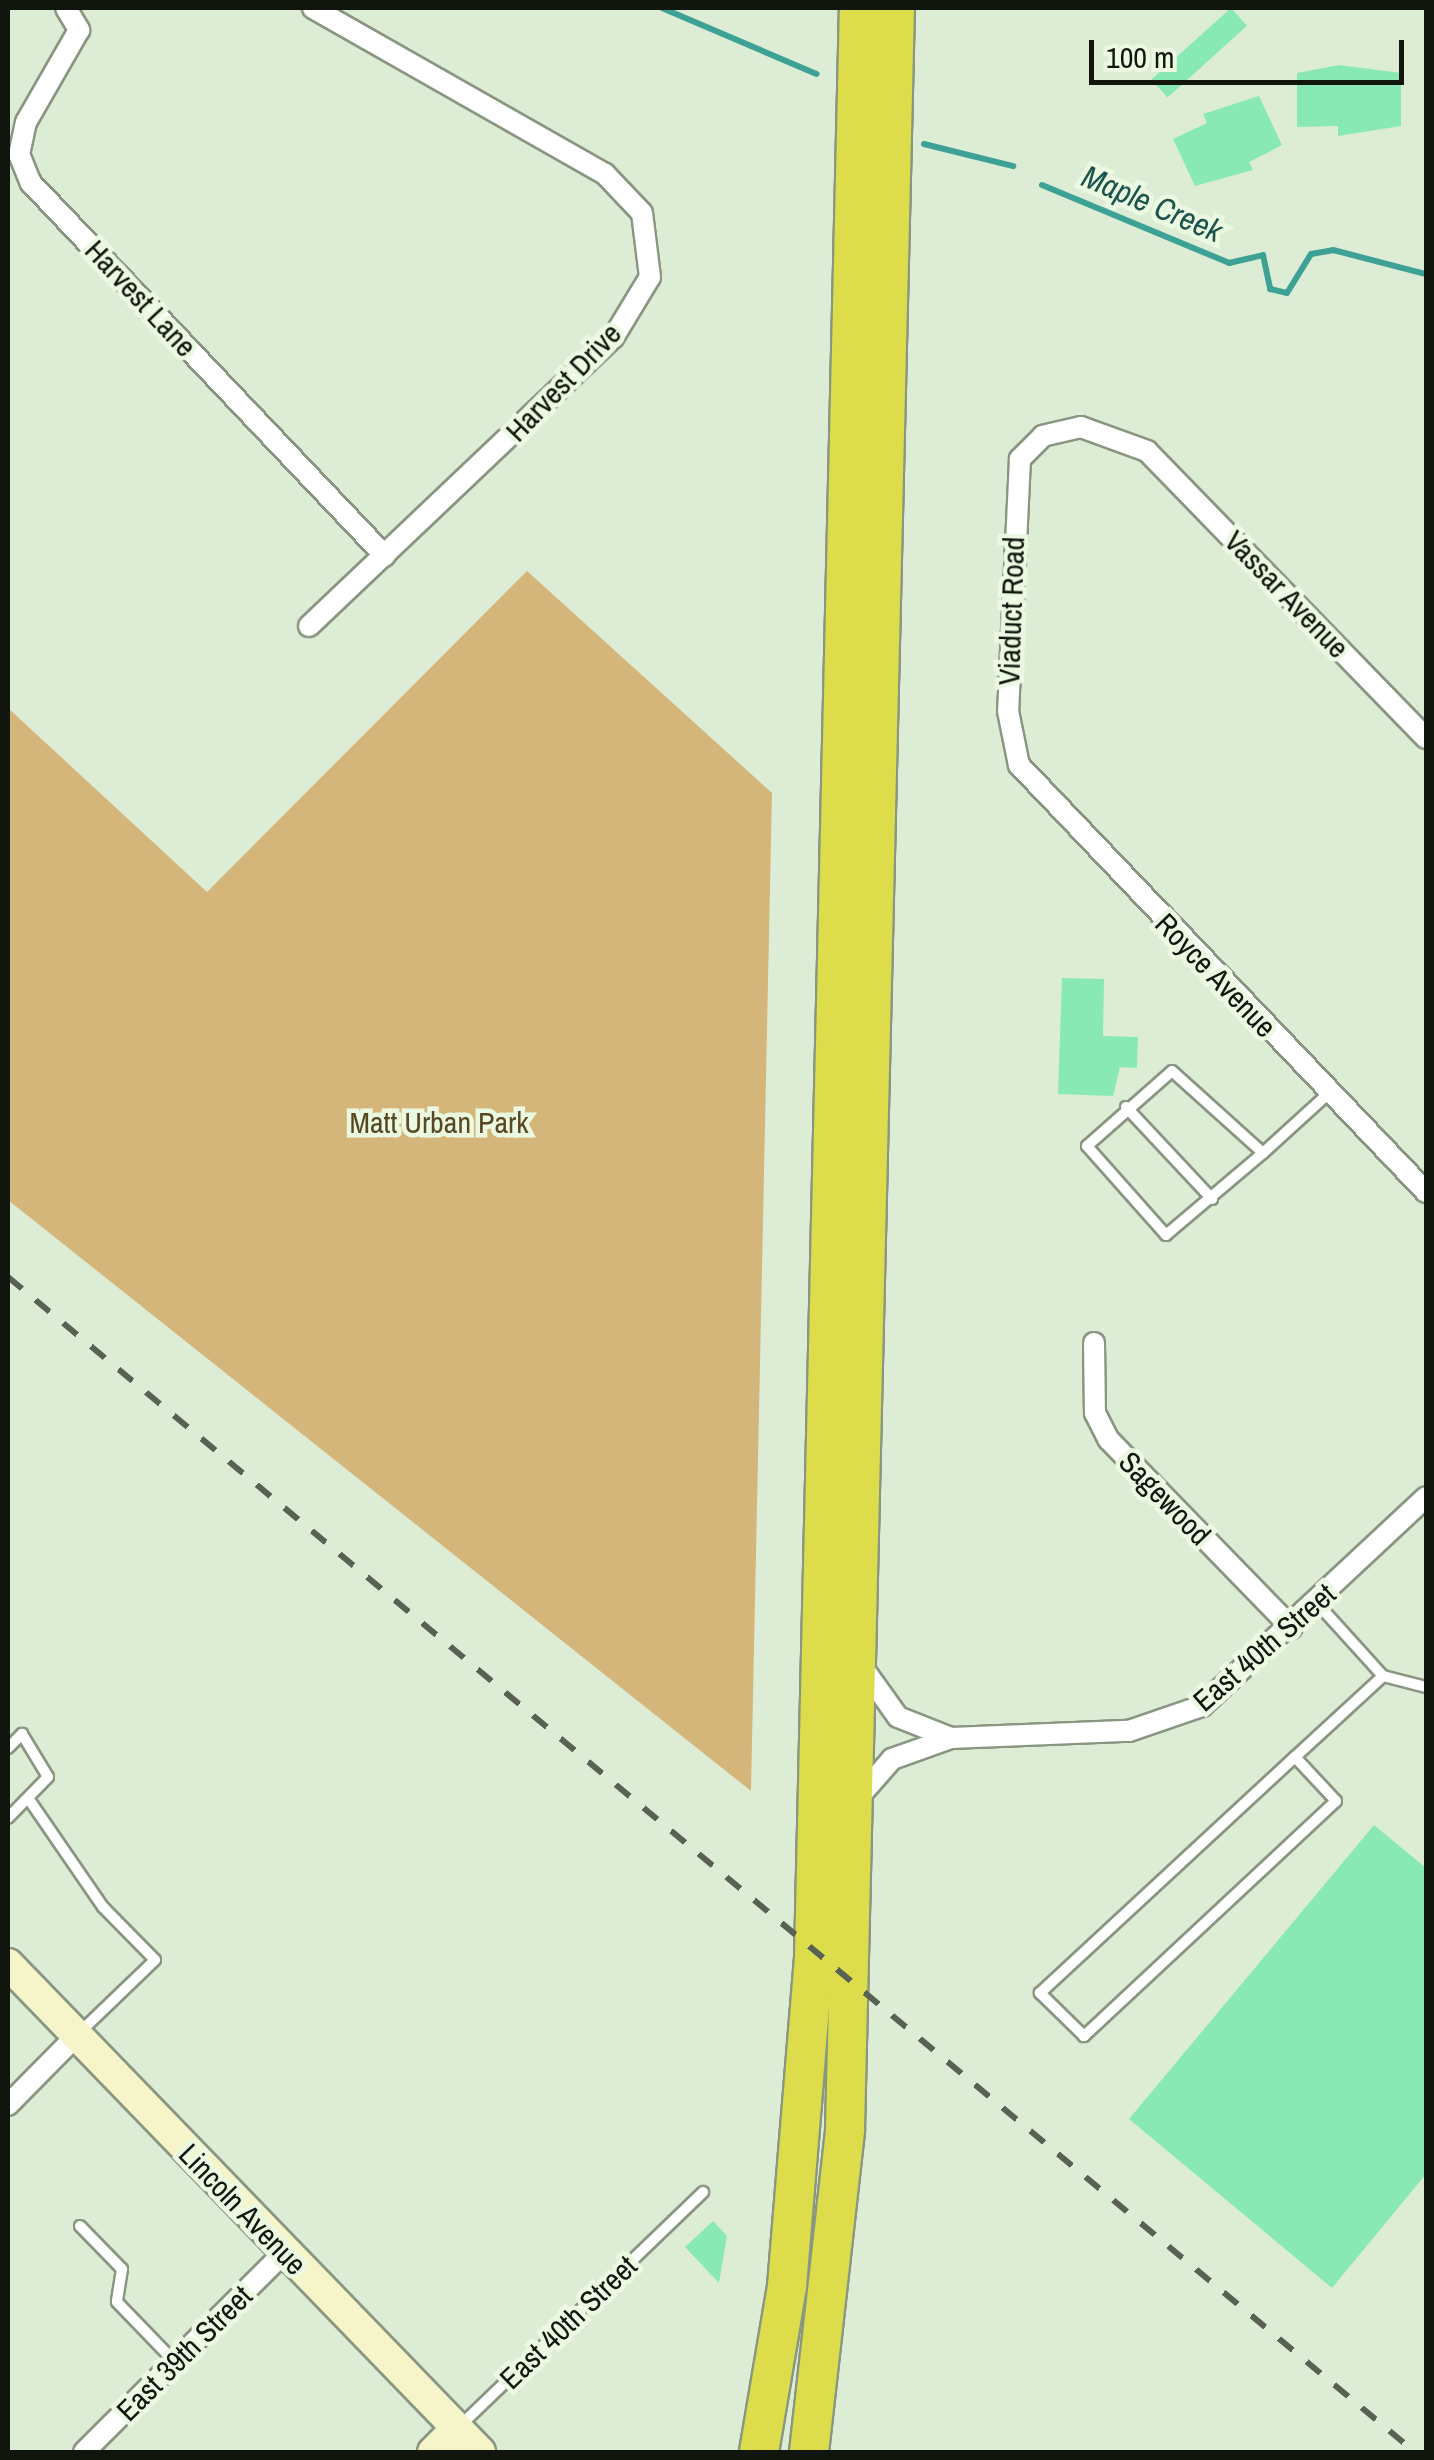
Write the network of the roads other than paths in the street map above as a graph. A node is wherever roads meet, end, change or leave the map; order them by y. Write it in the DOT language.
graph roads {
  1 [pos="66,8"];
  2 [pos="313,8"];
  3 [pos="859,8"];
  4 [pos="895,8"];
  5 [pos="1147,451"];
  6 [pos="385,556"];
  7 [pos="310,626"];
  8 [pos="1426,738"];
  9 [pos="1014,752"];
  10 [pos="1330,1092"];
  11 [pos="1126,1107"];
  12 [pos="1263,1153"];
  13 [pos="1426,1192"];
  14 [pos="1212,1199"];
  15 [pos="1094,1343"];
  16 [pos="1426,1497"];
  17 [pos="1317,1604"];
  18 [pos="1292,1628"];
  19 [pos="856,1657"];
  20 [pos="1384,1676"];
  21 [pos="1426,1687"];
  22 [pos="951,1738"];
  23 [pos="8,1748"];
  24 [pos="1295,1758"];
  25 [pos="28,1798"];
  26 [pos="854,1804"];
  27 [pos="8,1818"];
  28 [pos="8,1964"];
  29 [pos="77,2035"];
  30 [pos="8,2105"];
  31 [pos="703,2192"];
  32 [pos="80,2226"];
  33 [pos="284,2253"];
  34 [pos="175,2362"];
  35 [pos="456,2429"];
  36 [pos="84,2452"];
  37 [pos="433,2452"];
  38 [pos="480,2452"];
  39 [pos="759,2452"];
  40 [pos="809,2452"];
  1 -- 6 [label="street, Harvest Lane"];
  2 -- 6 [label="street, Harvest Drive"];
  3 -- 39 [label="highway"];
  4 -- 19 [label="highway"];
  5 -- 8 [label="street, Vassar Avenue"];
  5 -- 9 [label="street, Viaduct Road"];
  6 -- 7 [label="street, Harvest Drive"];
  9 -- 10 [label="street, Royce Avenue"];
  10 -- 12 [label="lane"];
  10 -- 13 [label="street, Royce Avenue"];
  11 -- 12 [label="lane"];
  11 -- 14 [label="lane"];
  11 -- 14 [label="lane"];
  12 -- 14 [label="lane"];
  15 -- 18 [label="street, Sagewood"];
  16 -- 17 [label="street, East 40th Street"];
  17 -- 18 [label="street, East 40th Street"];
  17 -- 20 [label="lane"];
  18 -- 22 [label="street, East 40th Street"];
  19 -- 22 [label="street"];
  19 -- 26 [label="highway"];
  20 -- 21 [label="lane"];
  20 -- 24 [label="lane"];
  22 -- 26 [label="street"];
  23 -- 25 [label="lane"];
  24 -- 24 [label="lane"];
  25 -- 27 [label="lane"];
  25 -- 29 [label="lane"];
  26 -- 40 [label="highway"];
  28 -- 29 [label="main road, Lincoln Avenue"];
  29 -- 30 [label="street"];
  29 -- 33 [label="main road, Lincoln Avenue"];
  31 -- 35 [label="lane, East 40th Street"];
  32 -- 34 [label="lane"];
  33 -- 34 [label="street, East 39th Street"];
  33 -- 35 [label="main road, Lincoln Avenue"];
  34 -- 36 [label="street, East 39th Street"];
  35 -- 37 [label="main road, East 40th Street"];
  35 -- 38 [label="main road, Lincoln Avenue"];
}
